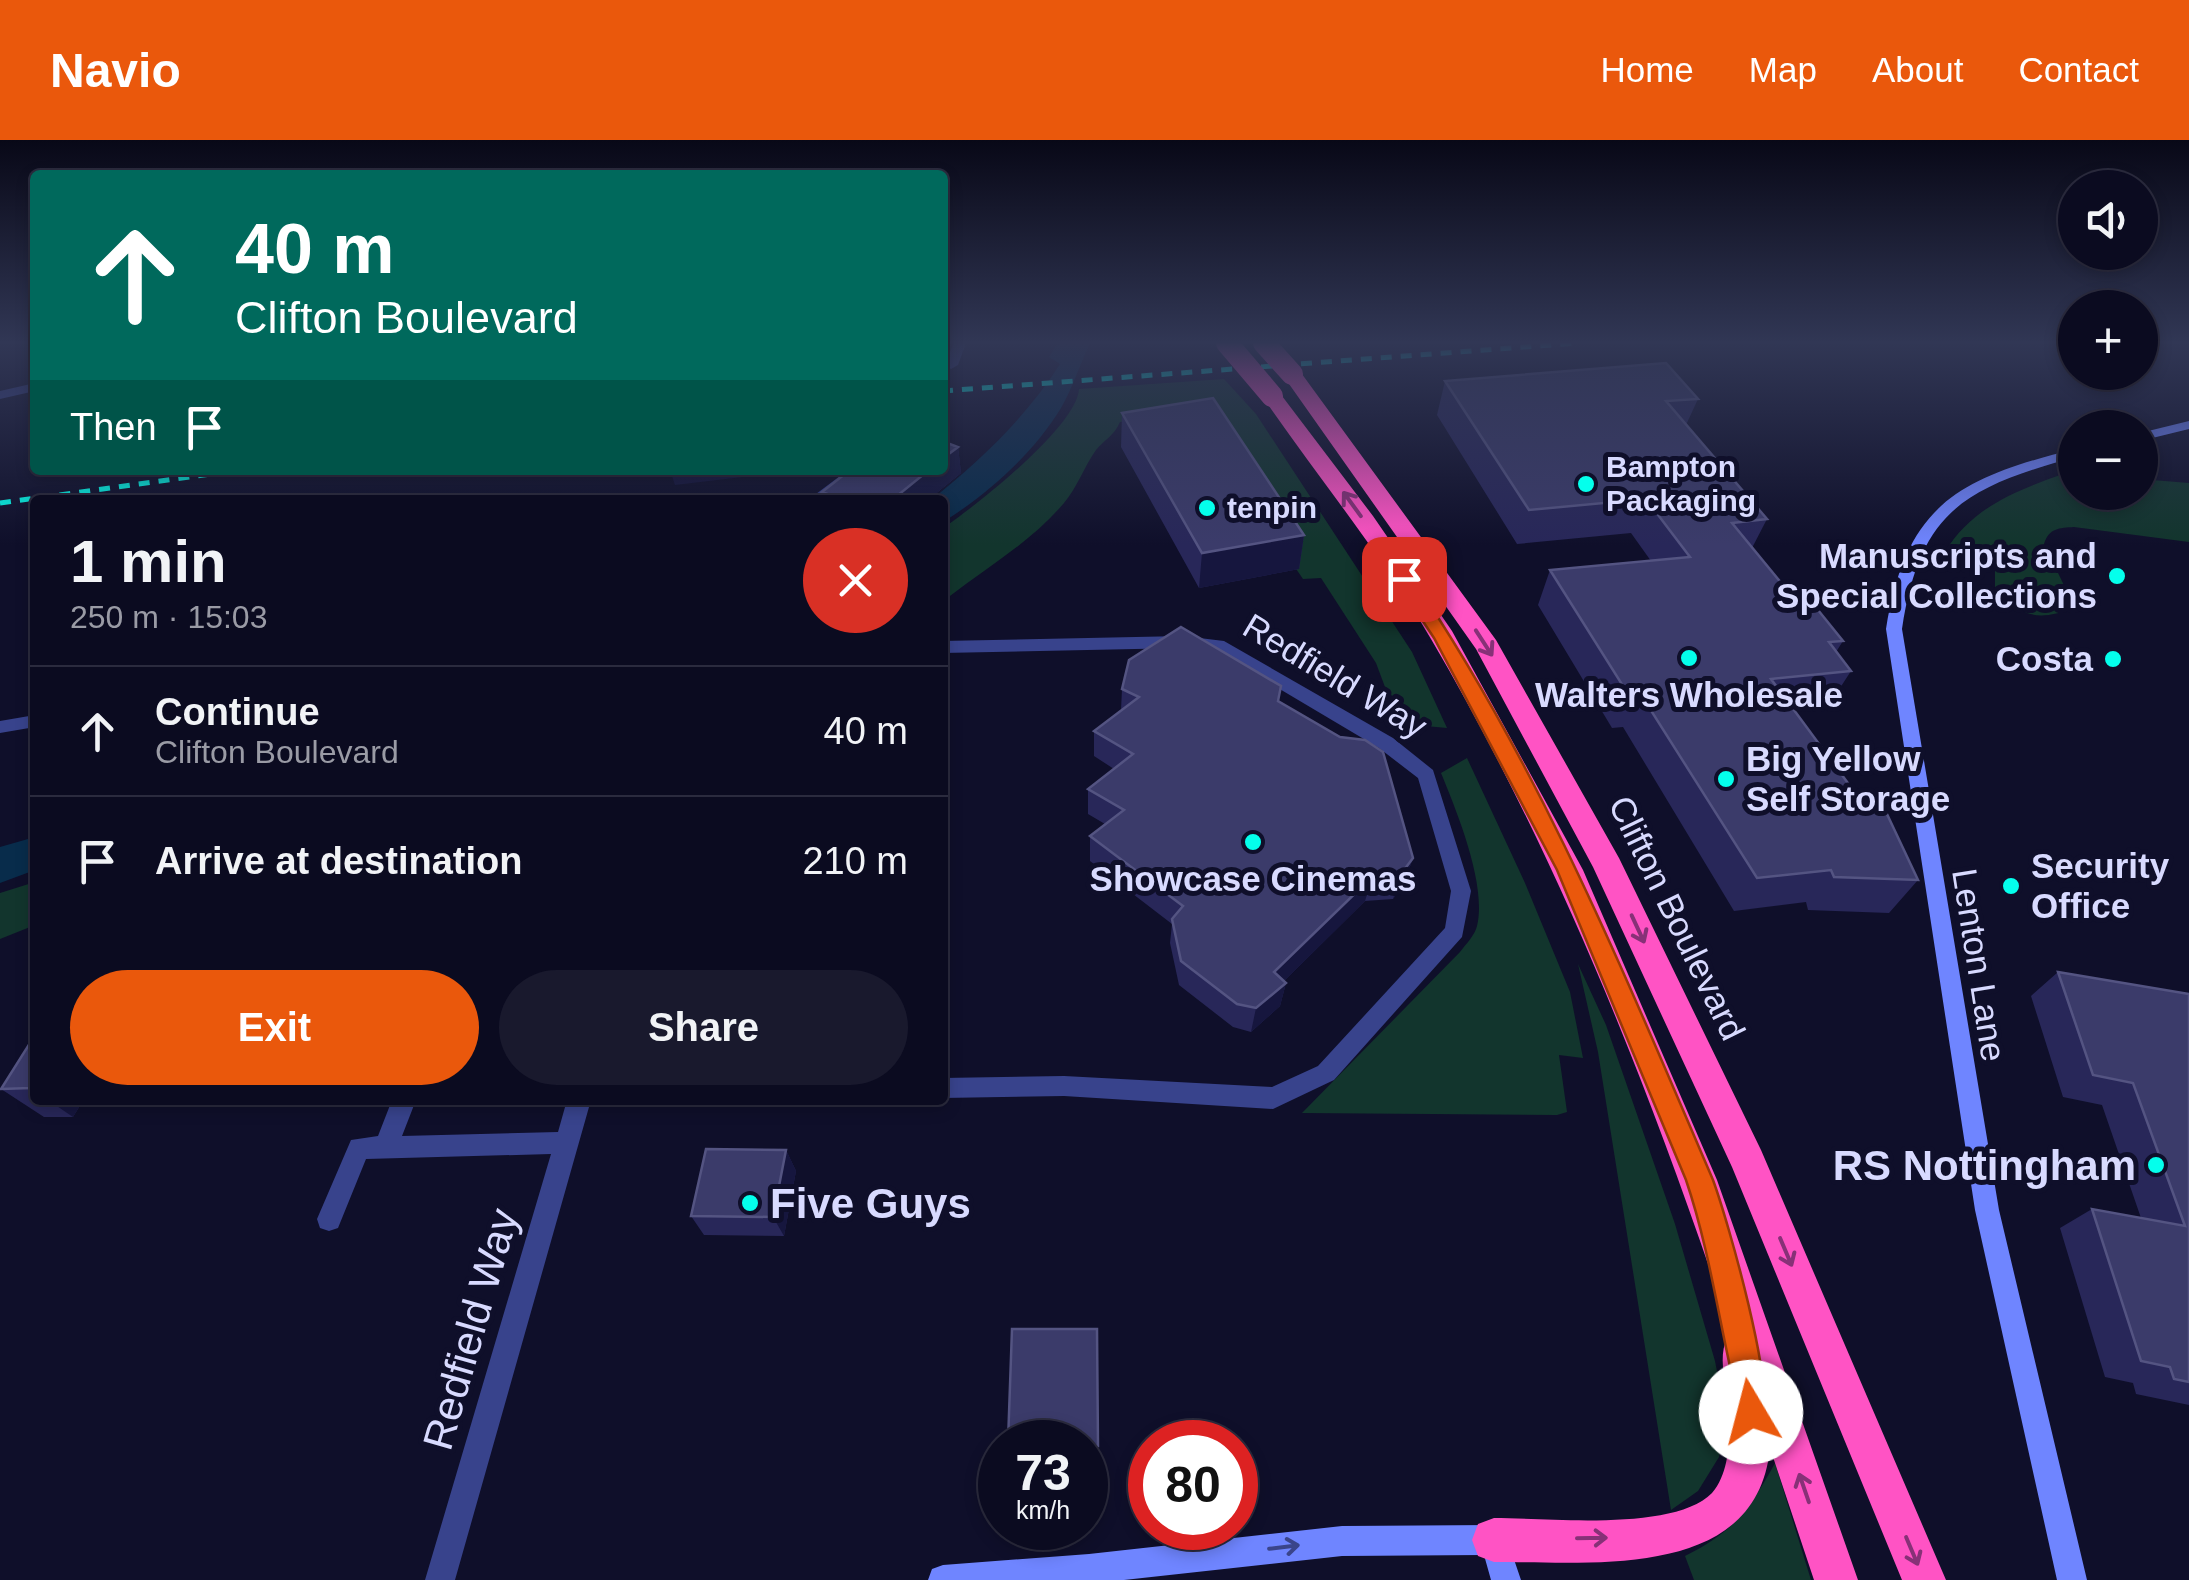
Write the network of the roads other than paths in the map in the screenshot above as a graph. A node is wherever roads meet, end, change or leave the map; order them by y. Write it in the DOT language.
graph roads {
  1 [pos="1299,410"];
  2 [pos="1302,410"];
  3 [pos="2189,424"];
  4 [pos="2158,432"];
  5 [pos="2058,458"];
  6 [pos="851,475"];
  7 [pos="823,495"];
  8 [pos="948,647"];
  9 [pos="30,722"];
  10 [pos="0,728"];
  11 [pos="948,1088"];
  12 [pos="402,1105"];
  13 [pos="577,1105"];
  14 [pos="566,1143"];
  15 [pos="386,1147"];
  16 [pos="1712,1217"];
  17 [pos="330,1220"];
  18 [pos="1494,1540"];
  19 [pos="440,1580"];
  20 [pos="943,1580"];
  21 [pos="1506,1580"];
  22 [pos="1836,1580"];
  23 [pos="1924,1580"];
  24 [pos="2072,1580"];
  16 -- 1 [label="highway, Clifton Boulevard, one-way"];
  2 -- 23 [label="highway, Clifton Boulevard, one-way"];
  3 -- 4 [label="street"];
  5 -- 24 [label="street, Lenton Lane"];
  6 -- 7 [label="street"];
  8 -- 11 [label="street, Redfield Way"];
  9 -- 10 [label="street"];
  12 -- 15 [label="street"];
  13 -- 14 [label="street, Redfield Way"];
  14 -- 15 [label="street"];
  14 -- 19 [label="street, Redfield Way"];
  15 -- 17 [label="street"];
  18 -- 16 [label="highway, one-way"];
  22 -- 16 [label="highway, Clifton Boulevard, one-way"];
  20 -- 18 [label="street, one-way"];
  18 -- 21 [label="street"];
}
